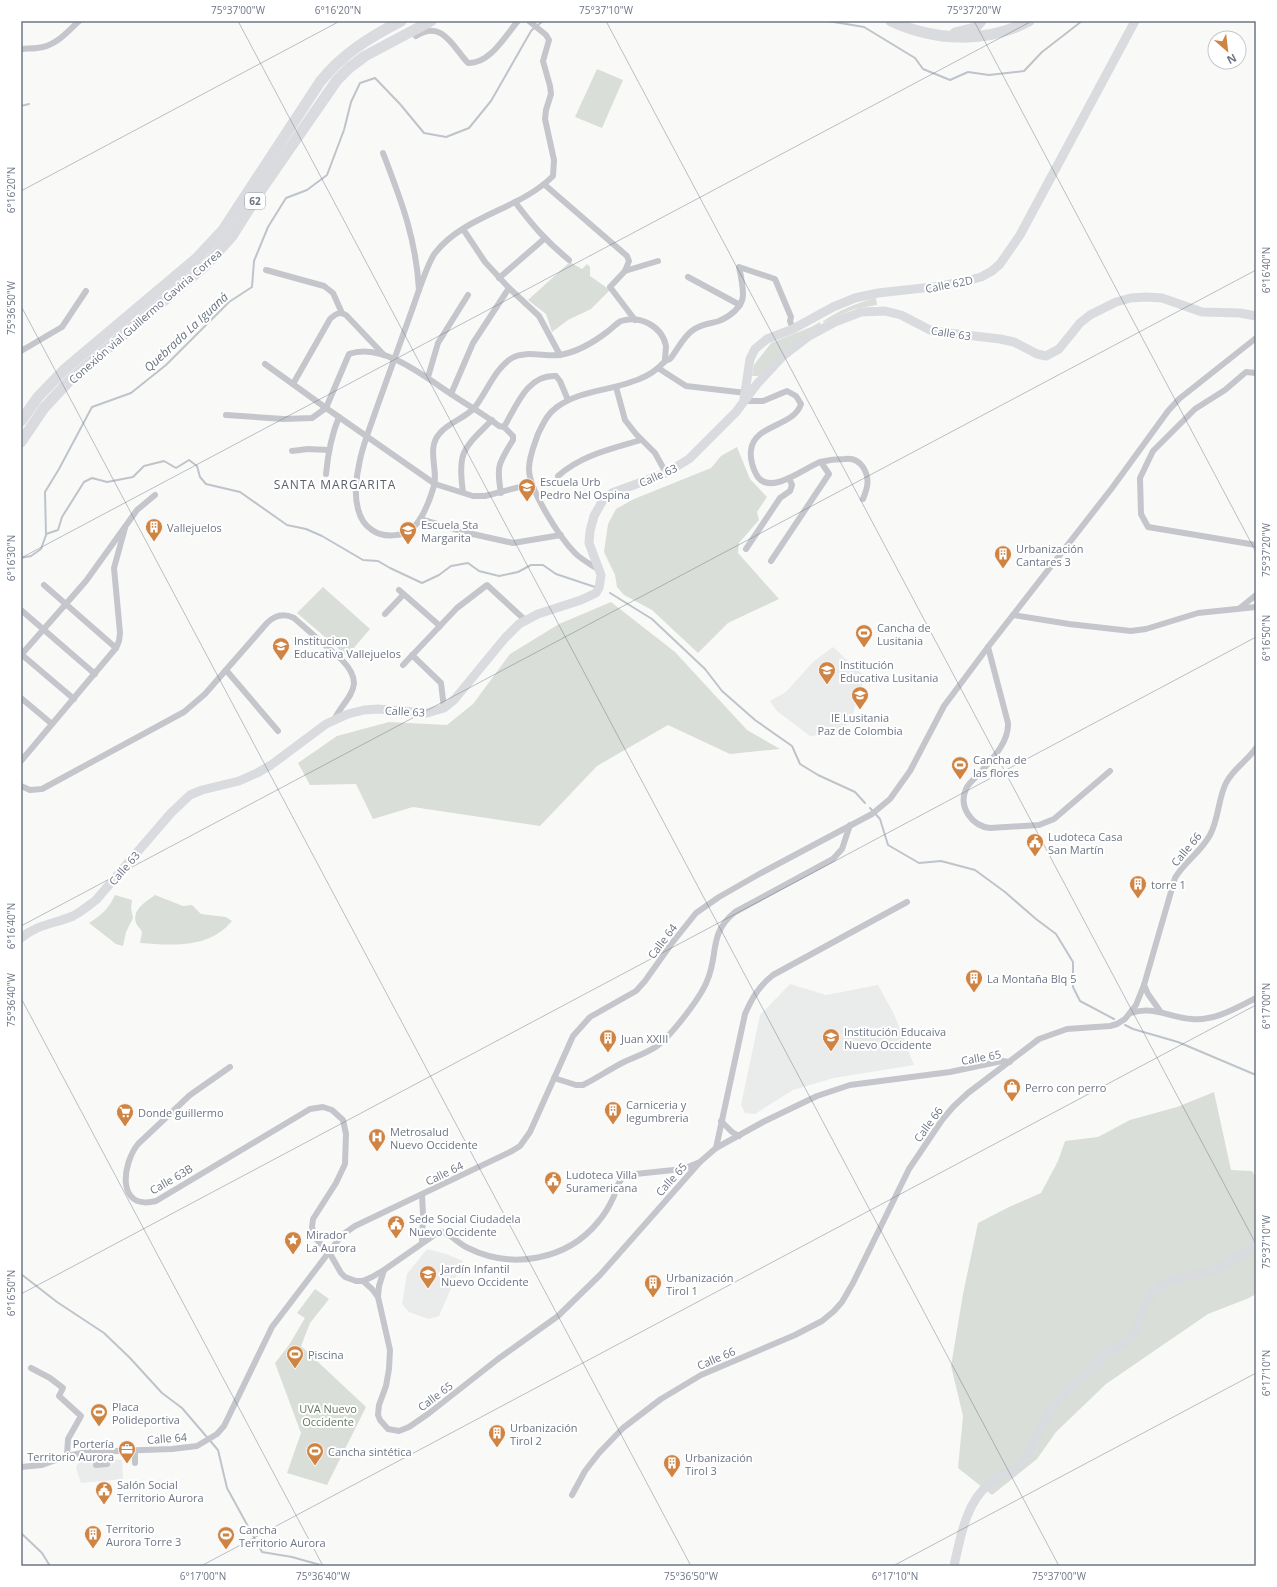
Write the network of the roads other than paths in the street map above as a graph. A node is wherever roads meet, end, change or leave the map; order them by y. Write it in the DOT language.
graph roads {
  1 [pos="79,21"];
  2 [pos="401,21"];
  3 [pos="431,21"];
  4 [pos="518,21"];
  5 [pos="529,21"];
  6 [pos="891,21"];
  7 [pos="981,21"];
  8 [pos="1008,21"];
  9 [pos="1135,21"];
  10 [pos="1021,22"];
  11 [pos="416,36"];
  12 [pos="942,36"];
  13 [pos="21,49"];
  14 [pos="383,153"];
  15 [pos="545,185"];
  16 [pos="515,202"];
  17 [pos="463,229"];
  18 [pos="544,239"];
  19 [pos="569,260"];
  20 [pos="658,261"];
  21 [pos="266,270"];
  22 [pos="625,271"];
  23 [pos="688,277"];
  24 [pos="499,278"];
  25 [pos="509,288"];
  26 [pos="86,291"];
  27 [pos="419,291"];
  28 [pos="468,295"];
  29 [pos="740,305"];
  30 [pos="342,313"];
  31 [pos="1256,316"];
  32 [pos="635,320"];
  33 [pos="793,330"];
  34 [pos="1256,338"];
  35 [pos="21,351"];
  36 [pos="560,355"];
  37 [pos="385,356"];
  38 [pos="394,359"];
  39 [pos="665,360"];
  40 [pos="265,364"];
  41 [pos="658,368"];
  42 [pos="1256,373"];
  43 [pos="428,377"];
  44 [pos="293,384"];
  45 [pos="616,387"];
  46 [pos="451,394"];
  47 [pos="745,397"];
  48 [pos="568,400"];
  49 [pos="326,408"];
  50 [pos="474,409"];
  51 [pos="226,415"];
  52 [pos="339,417"];
  53 [pos="492,420"];
  54 [pos="21,421"];
  55 [pos="504,428"];
  56 [pos="366,436"];
  57 [pos="641,440"];
  58 [pos="21,442"];
  59 [pos="328,450"];
  60 [pos="292,451"];
  61 [pos="821,462"];
  62 [pos="666,473"];
  63 [pos="326,474"];
  64 [pos="558,476"];
  65 [pos="789,478"];
  66 [pos="435,484"];
  67 [pos="531,484"];
  68 [pos="462,492"];
  69 [pos="501,493"];
  70 [pos="155,496"];
  71 [pos="863,498"];
  72 [pos="420,519"];
  73 [pos="125,528"];
  74 [pos="561,535"];
  75 [pos="1256,545"];
  76 [pos="746,549"];
  77 [pos="771,561"];
  78 [pos="599,569"];
  79 [pos="44,585"];
  80 [pos="1256,595"];
  81 [pos="66,604"];
  82 [pos="1256,607"];
  83 [pos="1240,608"];
  84 [pos="21,610"];
  85 [pos="385,614"];
  86 [pos="1013,615"];
  87 [pos="525,620"];
  88 [pos="440,626"];
  89 [pos="44,629"];
  90 [pos="116,648"];
  91 [pos="988,648"];
  92 [pos="21,655"];
  93 [pos="412,656"];
  94 [pos="403,665"];
  95 [pos="226,670"];
  96 [pos="95,674"];
  97 [pos="21,698"];
  98 [pos="74,699"];
  99 [pos="444,708"];
  100 [pos="334,720"];
  101 [pos="52,724"];
  102 [pos="278,731"];
  103 [pos="1256,748"];
  104 [pos="21,761"];
  105 [pos="1110,772"];
  106 [pos="21,786"];
  107 [pos="850,825"];
  108 [pos="907,902"];
  109 [pos="21,938"];
  110 [pos="1144,985"];
  111 [pos="1256,998"];
  112 [pos="1160,1011"];
  113 [pos="1131,1013"];
  114 [pos="1010,1062"];
  115 [pos="230,1067"];
  116 [pos="554,1078"];
  117 [pos="721,1121"];
  118 [pos="740,1136"];
  119 [pos="716,1148"];
  120 [pos="700,1162"];
  121 [pos="422,1195"];
  122 [pos="422,1243"];
  123 [pos="1256,1244"];
  124 [pos="329,1252"];
  125 [pos="384,1270"];
  126 [pos="363,1281"];
  127 [pos="378,1297"];
  128 [pos="31,1368"];
  129 [pos="135,1450"];
  130 [pos="106,1451"];
  131 [pos="67,1456"];
  132 [pos="135,1462"];
  133 [pos="96,1465"];
  134 [pos="21,1467"];
  135 [pos="572,1495"];
  136 [pos="954,1566"];
  1 -- 13 [label="street"];
  2 -- 54 [label="highway, Conexión vial Guillermo Gaviria Correa / 62"];
  3 -- 58 [label="highway, Conexión vial Guillermo Gaviria Correa / 62"];
  4 -- 11 [label="street"];
  5 -- 15 [label="street"];
  6 -- 12 [label="highway"];
  7 -- 12 [label="highway"];
  8 -- 10 [label="highway"];
  9 -- 33 [label="main road, Calle 62D"];
  10 -- 12 [label="highway"];
  14 -- 27 [label="street"];
  15 -- 16 [label="street"];
  15 -- 22 [label="street"];
  16 -- 17 [label="street"];
  16 -- 18 [label="street"];
  17 -- 24 [label="street"];
  17 -- 27 [label="street"];
  18 -- 19 [label="street"];
  18 -- 24 [label="street"];
  20 -- 22 [label="street"];
  21 -- 30 [label="street"];
  22 -- 32 [label="street"];
  23 -- 29 [label="street"];
  24 -- 25 [label="street"];
  25 -- 36 [label="street"];
  25 -- 46 [label="street"];
  26 -- 35 [label="street"];
  27 -- 38 [label="street"];
  28 -- 43 [label="street"];
  29 -- 33 [label="street"];
  29 -- 39 [label="street"];
  30 -- 37 [label="street"];
  30 -- 44 [label="street"];
  31 -- 47 [label="main road, Calle 63"];
  32 -- 36 [label="street"];
  32 -- 39 [label="street"];
  33 -- 47 [label="main road, Calle 62D"];
  34 -- 86 [label="street, Calle 64"];
  36 -- 50 [label="street"];
  37 -- 38 [label="street"];
  37 -- 49 [label="street"];
  38 -- 43 [label="street"];
  38 -- 56 [label="street"];
  39 -- 41 [label="street"];
  40 -- 44 [label="street"];
  41 -- 45 [label="street"];
  41 -- 47 [label="street"];
  42 -- 75 [label="street"];
  43 -- 46 [label="street"];
  44 -- 49 [label="street"];
  45 -- 48 [label="street"];
  45 -- 57 [label="street"];
  46 -- 50 [label="street"];
  47 -- 62 [label="main road, Calle 63"];
  47 -- 65 [label="street"];
  48 -- 55 [label="street"];
  48 -- 67 [label="street"];
  49 -- 51 [label="street"];
  49 -- 52 [label="street"];
  50 -- 53 [label="street"];
  50 -- 66 [label="street"];
  52 -- 56 [label="street"];
  52 -- 59 [label="street"];
  53 -- 55 [label="street"];
  53 -- 68 [label="street"];
  55 -- 69 [label="street"];
  56 -- 66 [label="street"];
  56 -- 72 [label="street"];
  57 -- 62 [label="street"];
  57 -- 64 [label="street"];
  59 -- 60 [label="street"];
  59 -- 63 [label="street"];
  61 -- 65 [label="street"];
  61 -- 71 [label="street"];
  61 -- 77 [label="street"];
  62 -- 78 [label="main road, Calle 63"];
  65 -- 76 [label="street"];
  66 -- 68 [label="street"];
  66 -- 72 [label="street"];
  67 -- 69 [label="street"];
  67 -- 74 [label="street"];
  68 -- 69 [label="street"];
  70 -- 73 [label="street"];
  72 -- 74 [label="street"];
  73 -- 81 [label="street"];
  73 -- 90 [label="street"];
  74 -- 78 [label="street"];
  78 -- 87 [label="main road, Calle 63"];
  79 -- 81 [label="street"];
  80 -- 83 [label="street"];
  81 -- 89 [label="street"];
  81 -- 90 [label="street"];
  82 -- 83 [label="street"];
  83 -- 86 [label="street"];
  84 -- 89 [label="street"];
  85 -- 88 [label="street"];
  86 -- 91 [label="street, Calle 64"];
  87 -- 88 [label="street"];
  87 -- 99 [label="main road, Calle 63"];
  88 -- 93 [label="street"];
  89 -- 92 [label="street"];
  89 -- 96 [label="street"];
  90 -- 96 [label="street"];
  91 -- 105 [label="street"];
  91 -- 107 [label="street, Calle 64"];
  92 -- 98 [label="street"];
  93 -- 94 [label="street"];
  93 -- 99 [label="street"];
  95 -- 100 [label="street"];
  95 -- 102 [label="street"];
  95 -- 106 [label="street"];
  96 -- 98 [label="street"];
  97 -- 101 [label="street"];
  98 -- 101 [label="street"];
  99 -- 100 [label="main road, Calle 63"];
  100 -- 109 [label="main road, Calle 63"];
  101 -- 104 [label="street"];
  103 -- 110 [label="street, Calle 66"];
  107 -- 116 [label="street, Calle 64"];
  107 -- 116 [label="street"];
  108 -- 117 [label="street"];
  110 -- 112 [label="street"];
  110 -- 113 [label="street, Calle 66"];
  111 -- 112 [label="street"];
  112 -- 113 [label="street"];
  113 -- 114 [label="street, Calle 66"];
  114 -- 118 [label="street, Calle 65"];
  114 -- 135 [label="street, Calle 66"];
  115 -- 124 [label="street, Calle 63B"];
  116 -- 121 [label="street, Calle 64"];
  117 -- 118 [label="street"];
  117 -- 119 [label="street"];
  118 -- 119 [label="street, Calle 65"];
  119 -- 120 [label="street, Calle 65"];
  120 -- 122 [label="street"];
  120 -- 127 [label="street, Calle 65"];
  121 -- 122 [label="street"];
  121 -- 124 [label="street, Calle 64"];
  122 -- 125 [label="street"];
  123 -- 136 [label="main road"];
  124 -- 126 [label="street"];
  124 -- 129 [label="street, Calle 64"];
  125 -- 126 [label="street"];
  125 -- 127 [label="street"];
  126 -- 127 [label="street"];
  128 -- 131 [label="street"];
  129 -- 130 [label="street, Calle 64"];
  129 -- 132 [label="street"];
  130 -- 131 [label="street, Calle 64"];
  130 -- 133 [label="street"];
  131 -- 134 [label="street, Calle 64"];
}
